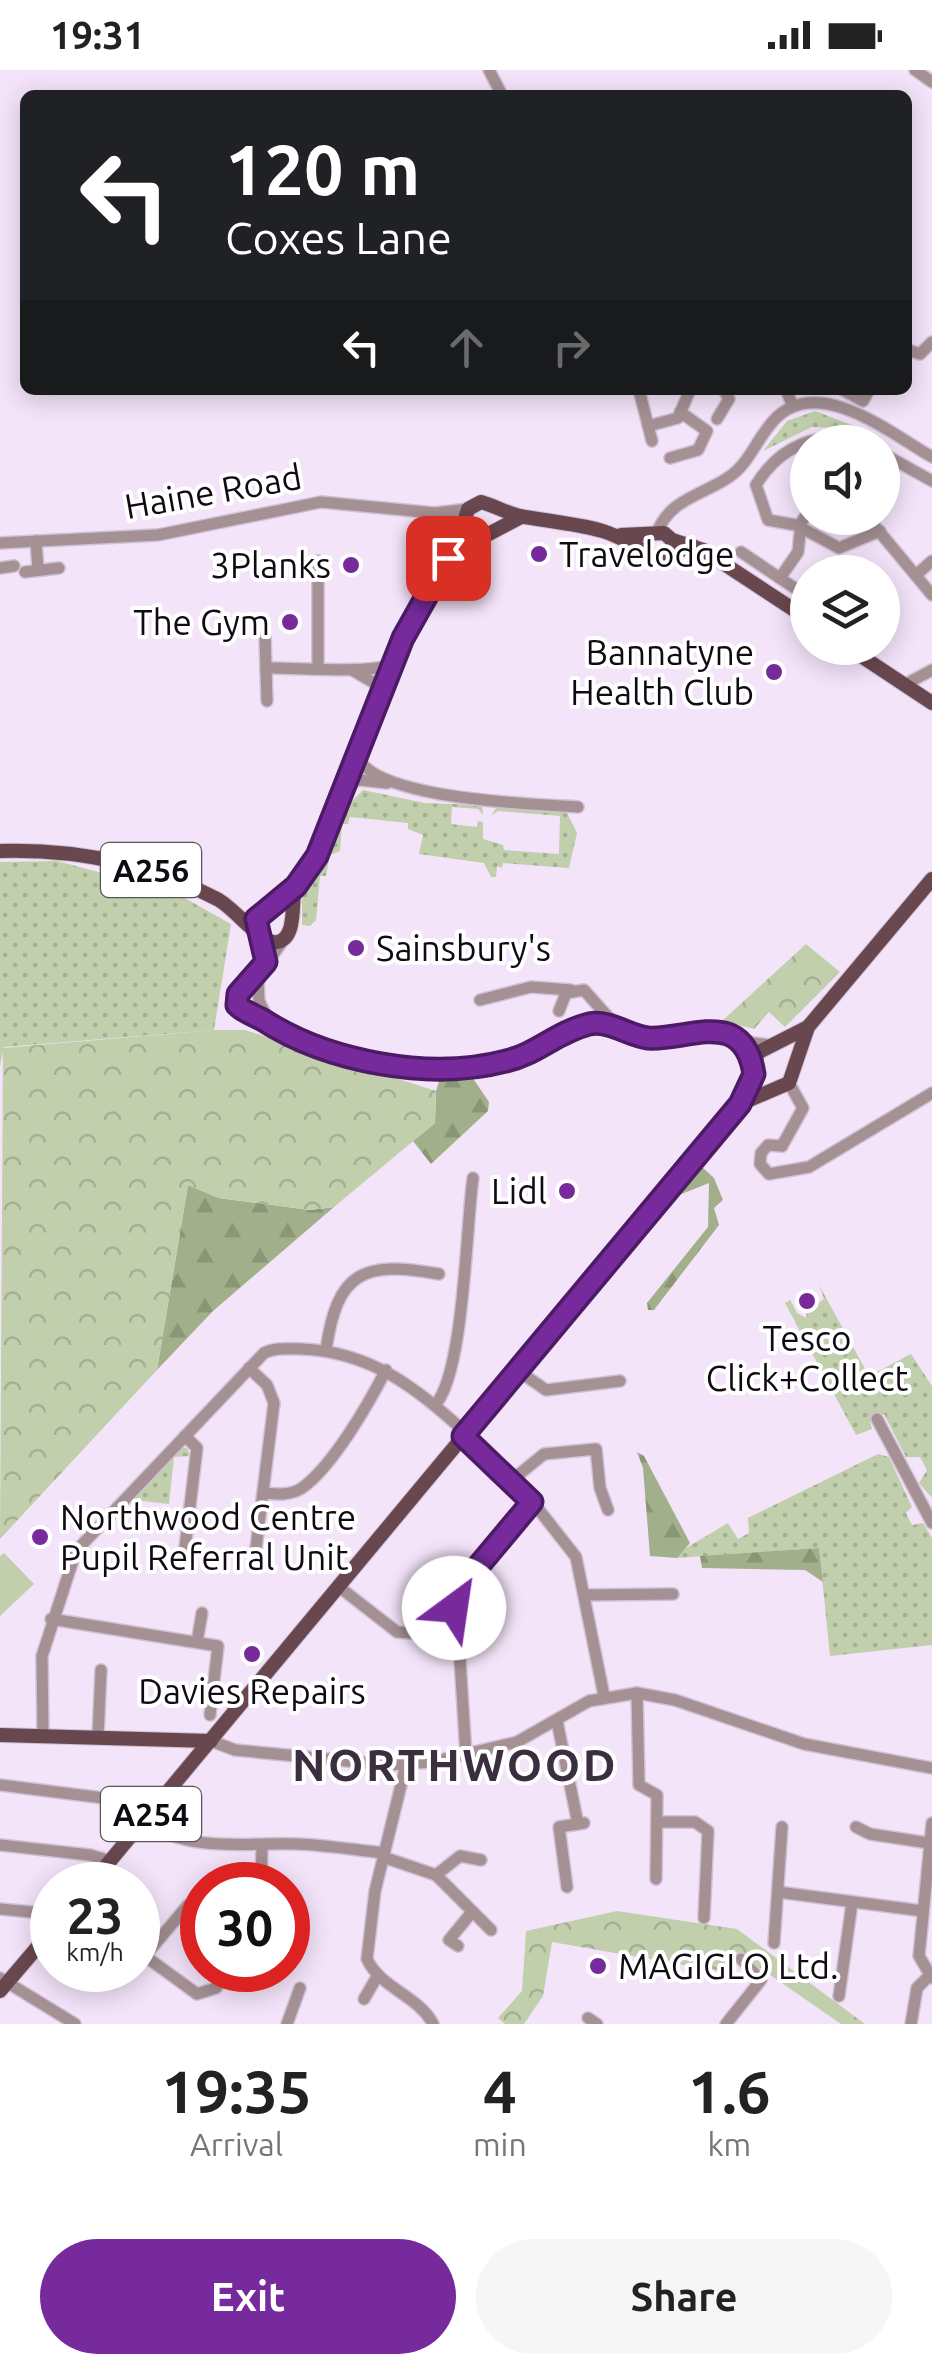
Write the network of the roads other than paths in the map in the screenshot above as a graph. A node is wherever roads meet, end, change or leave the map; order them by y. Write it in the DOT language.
graph roads {
  1 [pos="915,70"];
  2 [pos="932,82"];
  3 [pos="932,342"];
  4 [pos="914,352"];
  5 [pos="640,395"];
  6 [pos="688,395"];
  7 [pos="726,395"];
  8 [pos="788,395"];
  9 [pos="794,406"];
  10 [pos="680,412"];
  11 [pos="716,419"];
  12 [pos="648,426"];
  13 [pos="652,442"];
  14 [pos="790,449"];
  15 [pos="932,457"];
  16 [pos="670,458"];
  17 [pos="900,463"];
  18 [pos="932,481"];
  19 [pos="494,508"];
  20 [pos="522,517"];
  21 [pos="465,519"];
  22 [pos="790,525"];
  23 [pos="498,527"];
  24 [pos="799,535"];
  25 [pos="814,535"];
  26 [pos="871,535"];
  27 [pos="883,535"];
  28 [pos="484,537"];
  29 [pos="36,541"];
  30 [pos="661,542"];
  31 [pos="0,543"];
  32 [pos="741,552"];
  33 [pos="448,558"];
  34 [pos="318,561"];
  35 [pos="932,561"];
  36 [pos="0,568"];
  37 [pos="58,568"];
  38 [pos="38,569"];
  39 [pos="916,575"];
  40 [pos="780,578"];
  41 [pos="790,585"];
  42 [pos="932,595"];
  43 [pos="790,608"];
  44 [pos="265,637"];
  45 [pos="393,663"];
  46 [pos="875,665"];
  47 [pos="318,666"];
  48 [pos="266,668"];
  49 [pos="350,669"];
  50 [pos="928,673"];
  51 [pos="904,684"];
  52 [pos="383,688"];
  53 [pos="926,698"];
  54 [pos="267,701"];
  55 [pos="356,753"];
  56 [pos="345,784"];
  57 [pos="401,786"];
  58 [pos="578,808"];
  59 [pos="0,851"];
  60 [pos="932,879"];
  61 [pos="296,886"];
  62 [pos="230,906"];
  63 [pos="264,908"];
  64 [pos="292,924"];
  65 [pos="259,935"];
  66 [pos="284,939"];
  67 [pos="266,962"];
  68 [pos="258,976"];
  69 [pos="544,988"];
  70 [pos="244,990"];
  71 [pos="572,990"];
  72 [pos="259,999"];
  73 [pos="480,1000"];
  74 [pos="596,1004"];
  75 [pos="250,1012"];
  76 [pos="560,1014"];
  77 [pos="270,1025"];
  78 [pos="582,1026"];
  79 [pos="808,1027"];
  80 [pos="618,1028"];
  81 [pos="550,1037"];
  82 [pos="737,1041"];
  83 [pos="774,1045"];
  84 [pos="795,1058"];
  85 [pos="754,1069"];
  86 [pos="789,1083"];
  87 [pos="772,1087"];
  88 [pos="932,1092"];
  89 [pos="740,1104"];
  90 [pos="782,1146"];
  91 [pos="788,1169"];
  92 [pos="472,1178"];
  93 [pos="438,1274"];
  94 [pos="326,1350"];
  95 [pos="250,1368"];
  96 [pos="386,1370"];
  97 [pos="517,1370"];
  98 [pos="611,1380"];
  99 [pos="434,1405"];
  100 [pos="877,1419"];
  101 [pos="464,1435"];
  102 [pos="185,1436"];
  103 [pos="512,1480"];
  104 [pos="263,1492"];
  105 [pos="532,1502"];
  106 [pos="608,1510"];
  107 [pos="932,1523"];
  108 [pos="256,1548"];
  109 [pos="184,1556"];
  110 [pos="338,1586"];
  111 [pos="673,1594"];
  112 [pos="585,1595"];
  113 [pos="202,1613"];
  114 [pos="51,1619"];
  115 [pos="412,1633"];
  116 [pos="198,1642"];
  117 [pos="101,1670"];
  118 [pos="637,1693"];
  119 [pos="604,1696"];
  120 [pos="210,1715"];
  121 [pos="557,1721"];
  122 [pos="0,1735"];
  123 [pos="43,1736"];
  124 [pos="98,1736"];
  125 [pos="211,1741"];
  126 [pos="466,1755"];
  127 [pos="406,1765"];
  128 [pos="932,1768"];
  129 [pos="0,1785"];
  130 [pos="158,1805"];
  131 [pos="145,1821"];
  132 [pos="658,1822"];
  133 [pos="932,1823"];
  134 [pos="856,1826"];
  135 [pos="782,1827"];
  136 [pos="929,1843"];
  137 [pos="0,1845"];
  138 [pos="262,1846"];
  139 [pos="384,1855"];
  140 [pos="481,1860"];
  141 [pos="111,1861"];
  142 [pos="262,1862"];
  143 [pos="436,1874"];
  144 [pos="656,1880"];
  145 [pos="566,1887"];
  146 [pos="778,1892"];
  147 [pos="852,1903"];
  148 [pos="0,1909"];
  149 [pos="923,1911"];
  150 [pos="30,1912"];
  151 [pos="472,1912"];
  152 [pos="180,1913"];
  153 [pos="704,1918"];
  154 [pos="491,1930"];
  155 [pos="160,1934"];
  156 [pos="774,1943"];
  157 [pos="458,1946"];
  158 [pos="30,1954"];
  159 [pos="741,1959"];
  160 [pos="378,1975"];
  161 [pos="931,1977"];
  162 [pos="3,1984"];
  163 [pos="298,1992"];
  164 [pos="839,1996"];
  165 [pos="364,1999"];
  166 [pos="75,2024"];
  167 [pos="286,2024"];
  168 [pos="433,2024"];
  169 [pos="726,2024"];
  170 [pos="911,2024"];
  1 -- 2 [label="street"];
  3 -- 4 [label="street"];
  5 -- 12 [label="street"];
  6 -- 10 [label="street"];
  7 -- 11 [label="street"];
  8 -- 9 [label="street"];
  9 -- 15 [label="street"];
  9 -- 30 [label="street"];
  10 -- 12 [label="street"];
  10 -- 16 [label="street"];
  12 -- 13 [label="street"];
  14 -- 22 [label="street"];
  17 -- 18 [label="street"];
  19 -- 20 [label="main road, Haine Road"];
  19 -- 21 [label="main road, Haine Road"];
  19 -- 23 [label="main road"];
  20 -- 23 [label="main road, Haine Road"];
  20 -- 30 [label="main road, Haine Road"];
  21 -- 28 [label="main road"];
  21 -- 29 [label="street, Haine Road"];
  21 -- 33 [label="main road"];
  23 -- 28 [label="main road, Haine Road"];
  24 -- 40 [label="street"];
  25 -- 26 [label="street"];
  27 -- 39 [label="street"];
  28 -- 33 [label="main road, Haine Road"];
  29 -- 31 [label="street, Haine Road"];
  29 -- 38 [label="street"];
  30 -- 43 [label="main road, Haine Road"];
  32 -- 40 [label="street"];
  33 -- 45 [label="main road"];
  34 -- 47 [label="street"];
  35 -- 39 [label="street"];
  36 -- 38 [label="street"];
  37 -- 38 [label="street"];
  39 -- 42 [label="street"];
  40 -- 41 [label="street"];
  44 -- 48 [label="street"];
  45 -- 49 [label="street"];
  45 -- 52 [label="main road"];
  46 -- 51 [label="main road"];
  47 -- 48 [label="street"];
  47 -- 49 [label="street"];
  48 -- 54 [label="street"];
  49 -- 52 [label="street"];
  50 -- 51 [label="street"];
  50 -- 53 [label="street"];
  51 -- 53 [label="main road"];
  52 -- 55 [label="main road"];
  55 -- 56 [label="main road"];
  55 -- 57 [label="street"];
  56 -- 57 [label="street"];
  56 -- 61 [label="main road"];
  57 -- 58 [label="street"];
  59 -- 62 [label="main road, A256"];
  60 -- 79 [label="main road, A254"];
  61 -- 63 [label="main road"];
  61 -- 64 [label="main road"];
  62 -- 63 [label="main road, A256"];
  62 -- 65 [label="main road, A256"];
  63 -- 64 [label="main road, A256"];
  63 -- 65 [label="main road"];
  64 -- 66 [label="main road"];
  65 -- 66 [label="main road"];
  65 -- 67 [label="street"];
  66 -- 67 [label="street"];
  67 -- 68 [label="street"];
  68 -- 70 [label="street"];
  68 -- 72 [label="street"];
  69 -- 71 [label="street"];
  69 -- 73 [label="street"];
  69 -- 76 [label="street"];
  70 -- 72 [label="street"];
  70 -- 75 [label="street"];
  71 -- 74 [label="street"];
  71 -- 76 [label="street"];
  72 -- 75 [label="street"];
  72 -- 77 [label="street"];
  74 -- 78 [label="street"];
  74 -- 80 [label="street"];
  75 -- 77 [label="street"];
  76 -- 78 [label="street"];
  76 -- 81 [label="street"];
  77 -- 81 [label="street"];
  78 -- 80 [label="street"];
  78 -- 81 [label="street"];
  79 -- 83 [label="main road, A254"];
  79 -- 84 [label="main road, A254"];
  80 -- 82 [label="street"];
  82 -- 83 [label="street"];
  82 -- 85 [label="street"];
  83 -- 84 [label="main road"];
  83 -- 85 [label="main road, A254"];
  84 -- 86 [label="main road, A254"];
  85 -- 87 [label="main road"];
  85 -- 89 [label="main road, A254"];
  86 -- 87 [label="main road, A254"];
  86 -- 90 [label="street"];
  87 -- 89 [label="main road, A254"];
  88 -- 91 [label="street"];
  89 -- 97 [label="main road, A254"];
  90 -- 91 [label="street"];
  90 -- 91 [label="street"];
  92 -- 99 [label="street"];
  93 -- 94 [label="street"];
  94 -- 95 [label="street"];
  94 -- 96 [label="street"];
  95 -- 102 [label="street"];
  95 -- 104 [label="street"];
  96 -- 99 [label="street"];
  96 -- 104 [label="street"];
  97 -- 98 [label="street"];
  97 -- 101 [label="main road, A254"];
  99 -- 101 [label="street"];
  100 -- 107 [label="street"];
  101 -- 103 [label="street"];
  101 -- 110 [label="main road, A254"];
  102 -- 109 [label="street"];
  102 -- 114 [label="street"];
  103 -- 105 [label="street"];
  103 -- 106 [label="street"];
  104 -- 108 [label="street"];
  105 -- 112 [label="street"];
  105 -- 126 [label="street"];
  110 -- 115 [label="street"];
  110 -- 125 [label="main road, A254"];
  111 -- 112 [label="street"];
  112 -- 119 [label="street"];
  113 -- 116 [label="street"];
  114 -- 116 [label="street"];
  114 -- 123 [label="street"];
  116 -- 120 [label="street"];
  117 -- 124 [label="street"];
  118 -- 119 [label="street"];
  118 -- 128 [label="street"];
  118 -- 132 [label="street"];
  119 -- 121 [label="street"];
  121 -- 126 [label="street"];
  121 -- 145 [label="street"];
  122 -- 123 [label="main road"];
  123 -- 124 [label="main road"];
  124 -- 125 [label="main road"];
  125 -- 127 [label="street"];
  125 -- 130 [label="main road, A254"];
  126 -- 127 [label="street"];
  127 -- 139 [label="street"];
  129 -- 130 [label="street"];
  130 -- 131 [label="main road, A254"];
  131 -- 138 [label="street"];
  131 -- 141 [label="main road, A254"];
  132 -- 144 [label="street"];
  132 -- 153 [label="street"];
  133 -- 136 [label="street"];
  134 -- 136 [label="street"];
  135 -- 146 [label="street"];
  136 -- 149 [label="street"];
  137 -- 141 [label="street"];
  138 -- 139 [label="street"];
  138 -- 142 [label="street"];
  139 -- 143 [label="street"];
  139 -- 160 [label="street"];
  140 -- 143 [label="street"];
  143 -- 151 [label="street"];
  146 -- 147 [label="street"];
  146 -- 156 [label="street"];
  147 -- 149 [label="street"];
  147 -- 164 [label="street"];
  148 -- 150 [label="street"];
  149 -- 161 [label="street"];
  151 -- 154 [label="street"];
  151 -- 157 [label="street"];
  152 -- 155 [label="street"];
  158 -- 162 [label="main road"];
  159 -- 169 [label="street"];
  160 -- 165 [label="street"];
  160 -- 168 [label="street"];
  161 -- 170 [label="street"];
  162 -- 166 [label="street"];
  163 -- 167 [label="street"];
}
